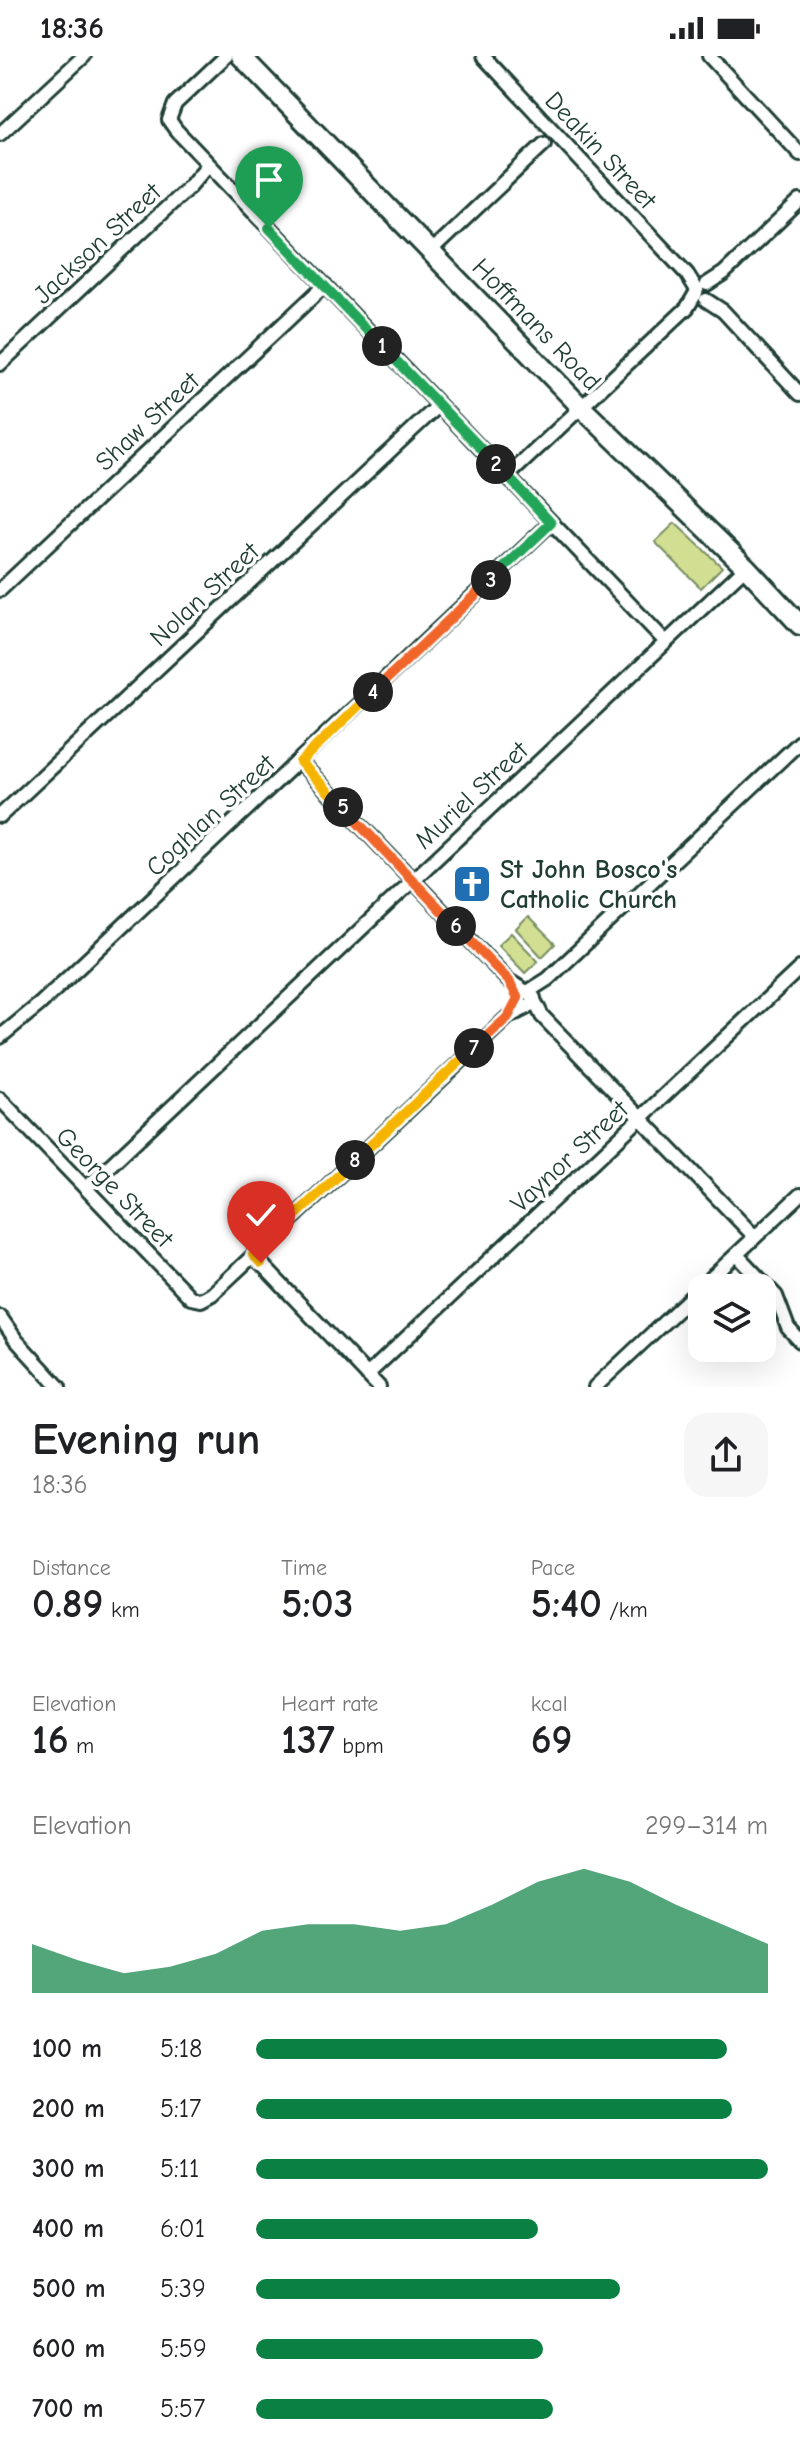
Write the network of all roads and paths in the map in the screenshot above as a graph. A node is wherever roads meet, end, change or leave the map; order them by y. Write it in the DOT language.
graph roads {
  1 [pos="84,56"];
  2 [pos="226,56"];
  3 [pos="241,56"];
  4 [pos="483,56"];
  5 [pos="709,56"];
  6 [pos="0,134"];
  7 [pos="544,144"];
  8 [pos="800,154"];
  9 [pos="210,168"];
  10 [pos="800,201"];
  11 [pos="431,251"];
  12 [pos="325,285"];
  13 [pos="705,292"];
  14 [pos="0,364"];
  15 [pos="800,394"];
  16 [pos="439,405"];
  17 [pos="581,407"];
  18 [pos="508,476"];
  19 [pos="551,523"];
  20 [pos="746,567"];
  21 [pos="0,590"];
  22 [pos="800,625"];
  23 [pos="666,642"];
  24 [pos="800,742"];
  25 [pos="300,762"];
  26 [pos="0,816"];
  27 [pos="413,880"];
  28 [pos="800,968"];
  29 [pos="526,999"];
  30 [pos="2,1032"];
  31 [pos="0,1099"];
  32 [pos="641,1118"];
  33 [pos="86,1188"];
  34 [pos="800,1195"];
  35 [pos="755,1237"];
  36 [pos="253,1255"];
  37 [pos="737,1255"];
  38 [pos="0,1317"];
  39 [pos="800,1341"];
  40 [pos="69,1375"];
  41 [pos="372,1383"];
  42 [pos="58,1386"];
  43 [pos="595,1387"];
  1 -- 6 [label="street"];
  2 -- 9 [label="street"];
  3 -- 11 [label="main road, Hoffmans Road"];
  4 -- 13 [label="street, Deakin Street"];
  5 -- 8 [label="street"];
  7 -- 11 [label="street"];
  9 -- 12 [label="street"];
  9 -- 14 [label="street, Jackson Street"];
  10 -- 13 [label="street"];
  11 -- 17 [label="main road, Hoffmans Road"];
  12 -- 16 [label="street"];
  12 -- 21 [label="street, Shaw Street"];
  13 -- 15 [label="street, Deakin Street"];
  13 -- 17 [label="street"];
  16 -- 18 [label="street"];
  16 -- 26 [label="street, Nolan Street"];
  17 -- 18 [label="street"];
  17 -- 20 [label="main road, Hoffmans Road"];
  18 -- 19 [label="street"];
  19 -- 23 [label="street"];
  19 -- 25 [label="street, Coghlan Street"];
  20 -- 22 [label="main road, Hoffmans Road"];
  20 -- 23 [label="street, Muriel Street"];
  23 -- 27 [label="street, Muriel Street"];
  24 -- 29 [label="street"];
  25 -- 27 [label="street"];
  25 -- 30 [label="street, Coghlan Street"];
  27 -- 29 [label="street"];
  27 -- 33 [label="street, Muriel Street"];
  28 -- 32 [label="street, Vaynor Street"];
  29 -- 32 [label="street"];
  29 -- 36 [label="street"];
  31 -- 33 [label="street, George Street"];
  32 -- 35 [label="street"];
  32 -- 41 [label="street, Vaynor Street"];
  33 -- 36 [label="street, George Street"];
  34 -- 35 [label="street"];
  35 -- 37 [label="street"];
  36 -- 41 [label="street"];
  37 -- 39 [label="street"];
  37 -- 43 [label="street"];
  38 -- 42 [label="street"];
  40 -- 42 [label="street"];
}
